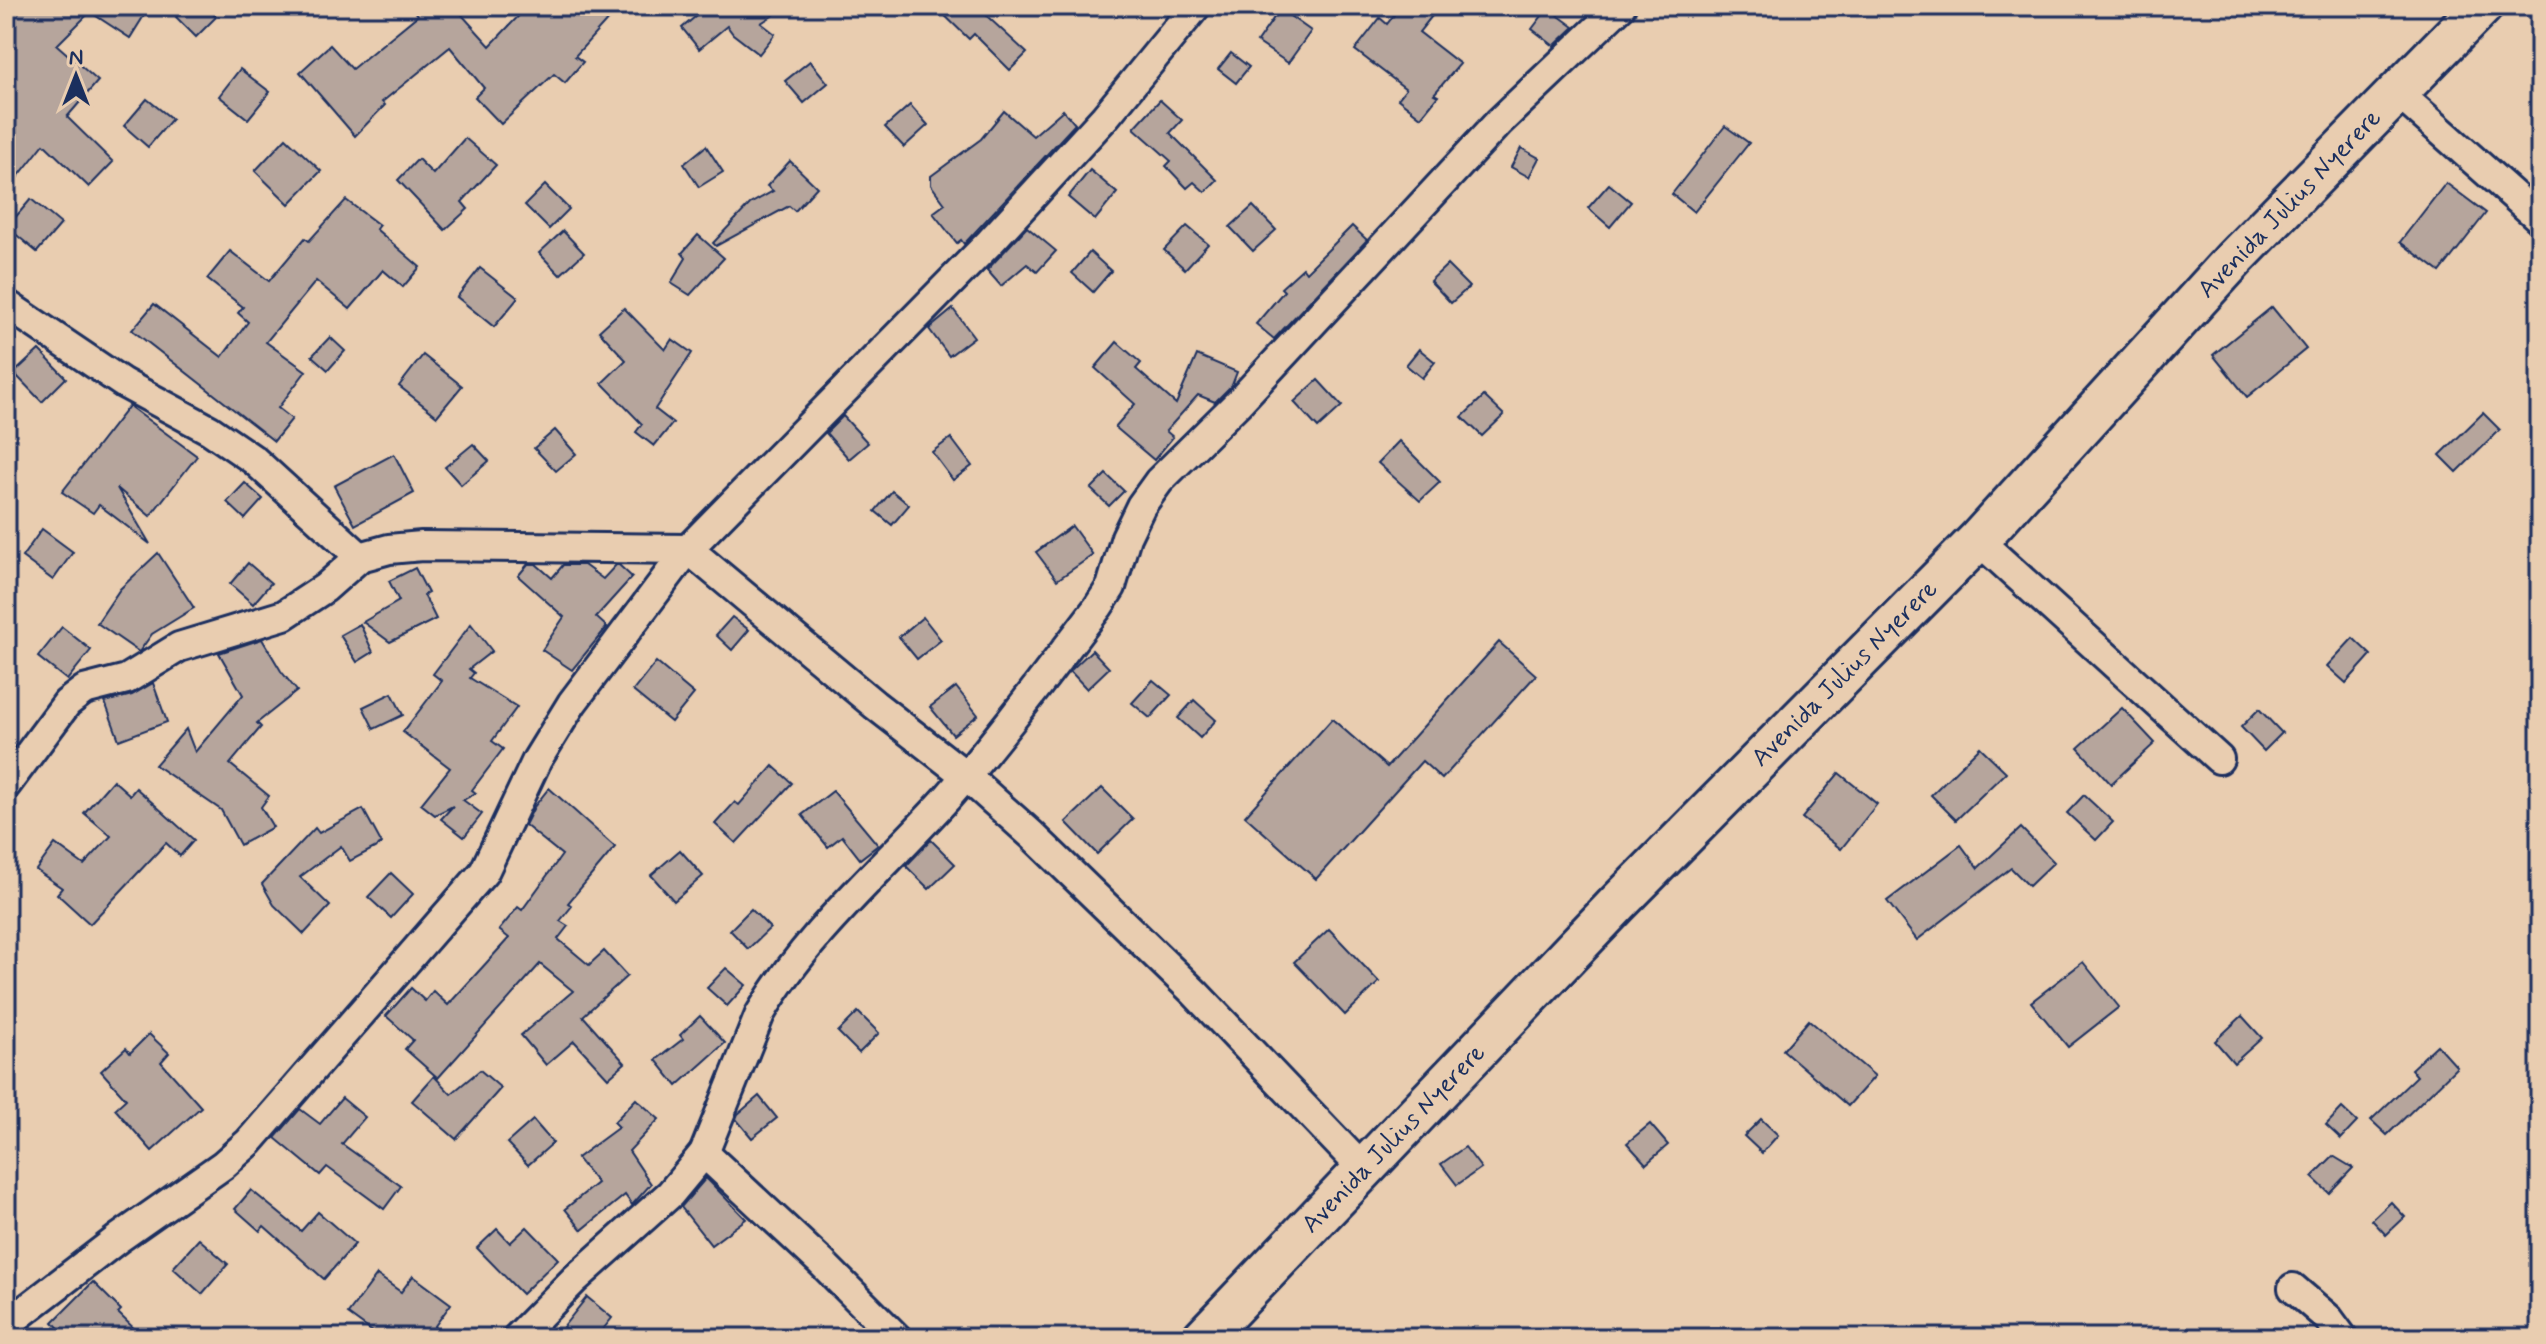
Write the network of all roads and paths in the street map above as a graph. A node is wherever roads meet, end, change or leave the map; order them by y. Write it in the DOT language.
graph roads {
  1 [pos="1196,6"];
  2 [pos="1621,6"];
  3 [pos="2482,6"];
  4 [pos="2398,93"];
  5 [pos="2540,219"];
  6 [pos="6,304"];
  7 [pos="1978,540"];
  8 [pos="688,549"];
  9 [pos="360,557"];
  10 [pos="2219,759"];
  11 [pos="965,775"];
  12 [pos="6,785"];
  13 [pos="704,1153"];
  14 [pos="1364,1170"];
  15 [pos="2293,1288"];
  16 [pos="6,1325"];
  17 [pos="517,1338"];
  18 [pos="897,1338"];
  19 [pos="1203,1338"];
  20 [pos="2343,1338"];
  1 -- 8 [label="street"];
  2 -- 11 [label="street"];
  3 -- 4 [label="street, Avenida Julius Nyerere"];
  4 -- 5 [label="street"];
  4 -- 7 [label="street, Avenida Julius Nyerere"];
  6 -- 9 [label="street"];
  7 -- 10 [label="street"];
  7 -- 14 [label="street, Avenida Julius Nyerere"];
  8 -- 9 [label="street"];
  8 -- 11 [label="street"];
  8 -- 16 [label="street"];
  9 -- 12 [label="street"];
  11 -- 13 [label="street"];
  11 -- 14 [label="street"];
  13 -- 17 [label="street"];
  13 -- 18 [label="street"];
  14 -- 19 [label="street, Avenida Julius Nyerere"];
  15 -- 20 [label="street"];
}
